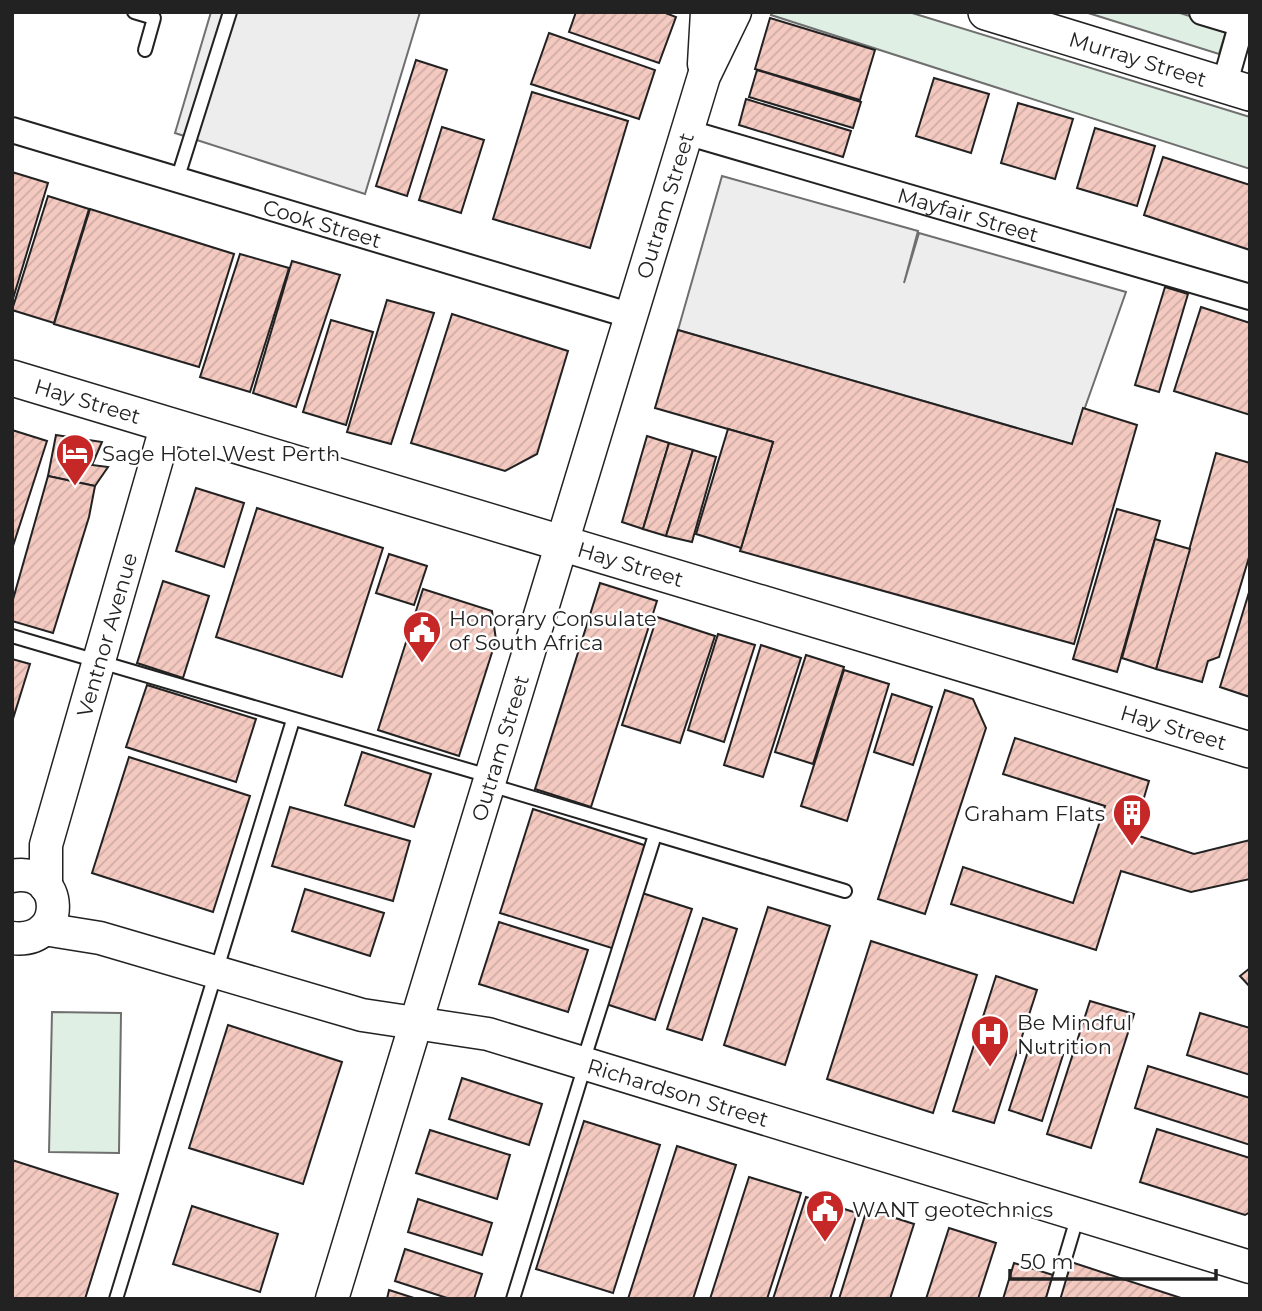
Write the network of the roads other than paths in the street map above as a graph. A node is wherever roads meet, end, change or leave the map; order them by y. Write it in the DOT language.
graph roads {
  1 [pos="134,12"];
  2 [pos="230,12"];
  3 [pos="707,12"];
  4 [pos="735,12"];
  5 [pos="986,12"];
  6 [pos="1202,12"];
  7 [pos="1243,18"];
  8 [pos="145,50"];
  9 [pos="704,76"];
  10 [pos="1237,90"];
  11 [pos="12,130"];
  12 [pos="686,132"];
  13 [pos="177,180"];
  14 [pos="1250,297"];
  15 [pos="632,316"];
  16 [pos="12,378"];
  17 [pos="167,424"];
  18 [pos="564,544"];
  19 [pos="12,636"];
  20 [pos="96,662"];
  21 [pos="293,720"];
  22 [pos="1250,750"];
  23 [pos="491,781"];
  24 [pos="655,835"];
  25 [pos="46,845"];
  26 [pos="13,875"];
  27 [pos="49,891"];
  28 [pos="845,891"];
  29 [pos="30,935"];
  30 [pos="100,938"];
  31 [pos="12,964"];
  32 [pos="216,972"];
  33 [pos="417,1023"];
  34 [pos="584,1063"];
  35 [pos="1078,1214"];
  36 [pos="1250,1267"];
  37 [pos="518,1297"];
  38 [pos="116,1299"];
  39 [pos="332,1299"];
  40 [pos="1053,1299"];
  1 -- 8 [label="lane"];
  2 -- 13 [label="lane"];
  3 -- 9 [label="street, Outram Street"];
  4 -- 9 [label="street, Outram Street"];
  5 -- 10 [label="main road, Murray Street"];
  6 -- 7 [label="street"];
  7 -- 10 [label="street"];
  9 -- 12 [label="street, Outram Street"];
  11 -- 13 [label="street, Cook Street"];
  12 -- 14 [label="street, Mayfair Street"];
  12 -- 15 [label="street, Outram Street"];
  13 -- 15 [label="street, Cook Street"];
  15 -- 18 [label="street, Outram Street"];
  16 -- 17 [label="main road, Hay Street"];
  17 -- 18 [label="main road, Hay Street"];
  17 -- 20 [label="street, Ventnor Avenue"];
  18 -- 22 [label="main road, Hay Street"];
  18 -- 23 [label="street, Outram Street"];
  19 -- 20 [label="lane"];
  20 -- 21 [label="lane"];
  20 -- 25 [label="street, Ventnor Avenue"];
  21 -- 23 [label="lane"];
  21 -- 32 [label="lane"];
  23 -- 24 [label="lane"];
  23 -- 33 [label="street, Outram Street"];
  24 -- 28 [label="lane"];
  24 -- 34 [label="lane"];
  25 -- 26 [label="street"];
  25 -- 27 [label="street, Ventnor Avenue"];
  26 -- 27 [label="street"];
  27 -- 29 [label="street, Ventnor Avenue"];
  27 -- 30 [label="street, Richardson Street"];
  29 -- 30 [label="street, Richardson Street"];
  29 -- 31 [label="street"];
  30 -- 32 [label="street, Richardson Street"];
  32 -- 33 [label="street, Richardson Street"];
  32 -- 38 [label="lane"];
  33 -- 34 [label="street, Richardson Street"];
  33 -- 39 [label="street, Outram Street"];
  34 -- 35 [label="street, Richardson Street"];
  34 -- 37 [label="lane"];
  35 -- 36 [label="street, Richardson Street"];
  35 -- 40 [label="lane"];
}
